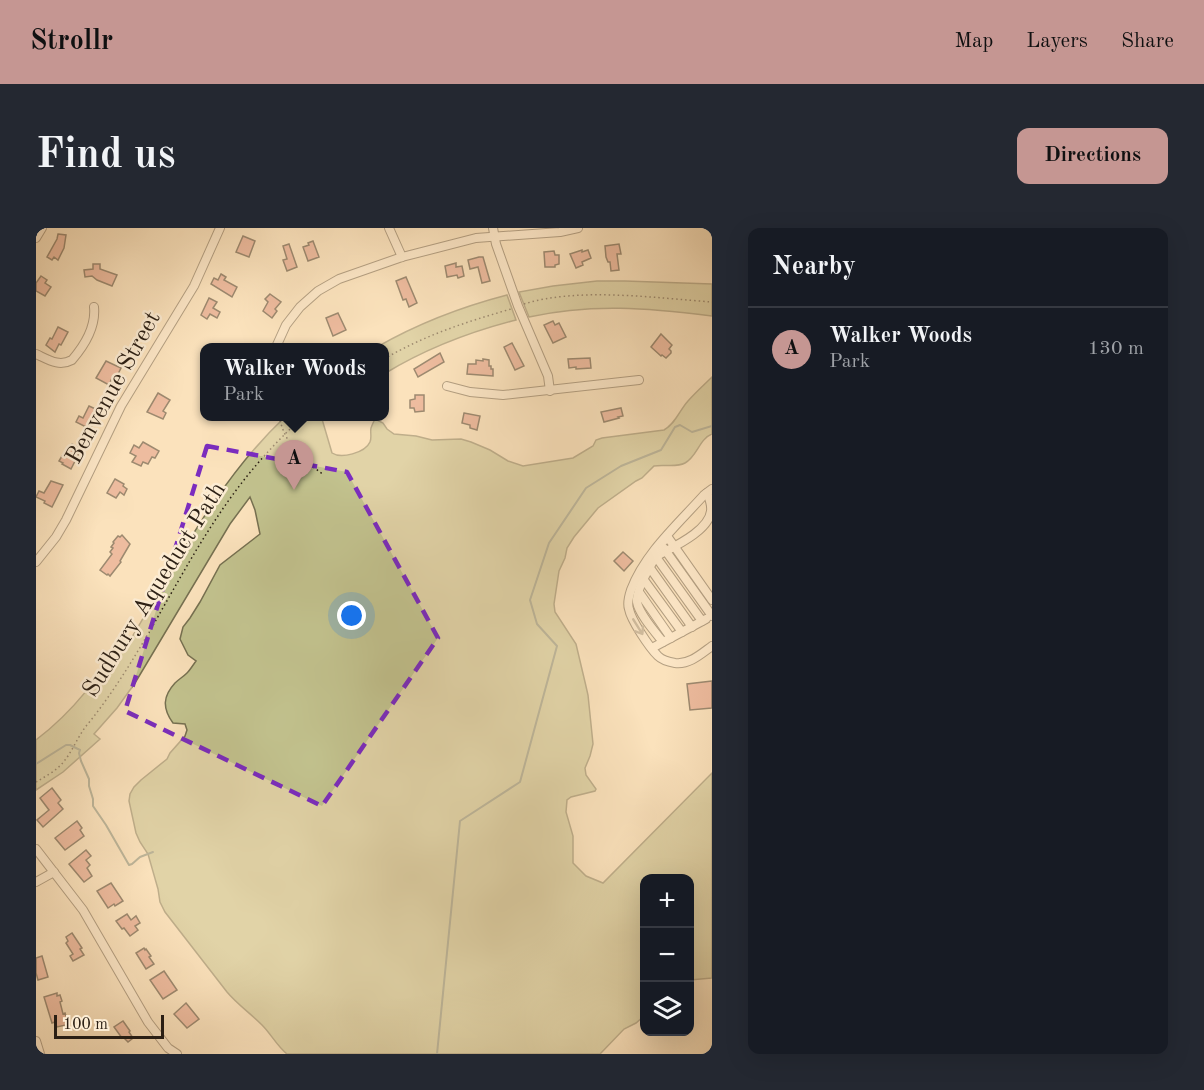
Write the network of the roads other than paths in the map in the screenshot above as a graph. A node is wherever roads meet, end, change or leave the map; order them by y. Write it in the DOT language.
graph roads {
  1 [pos="42,228"];
  2 [pos="220,228"];
  3 [pos="389,228"];
  4 [pos="578,228"];
  5 [pos="494,232"];
  6 [pos="36,238"];
  7 [pos="402,257"];
  8 [pos="93,308"];
  9 [pos="278,343"];
  10 [pos="36,354"];
  11 [pos="639,380"];
  12 [pos="447,386"];
  13 [pos="550,391"];
  14 [pos="710,491"];
  15 [pos="667,536"];
  16 [pos="674,546"];
  17 [pos="664,548"];
  18 [pos="656,557"];
  19 [pos="36,562"];
  20 [pos="648,565"];
  21 [pos="644,580"];
  22 [pos="639,592"];
  23 [pos="712,600"];
  24 [pos="712,616"];
  25 [pos="702,621"];
  26 [pos="692,627"];
  27 [pos="682,632"];
  28 [pos="671,638"];
  29 [pos="663,642"];
  30 [pos="712,646"];
  31 [pos="652,648"];
  32 [pos="36,849"];
  33 [pos="54,872"];
  34 [pos="36,882"];
  35 [pos="36,1041"];
  36 [pos="40,1054"];
  37 [pos="177,1054"];
  1 -- 6 [label="street"];
  2 -- 19 [label="street, Benvenue Street"];
  3 -- 7 [label="street"];
  4 -- 5 [label="street"];
  5 -- 7 [label="street"];
  5 -- 13 [label="street"];
  7 -- 9 [label="street"];
  8 -- 10 [label="street"];
  11 -- 13 [label="street"];
  12 -- 13 [label="street"];
  14 -- 15 [label="street"];
  14 -- 16 [label="street"];
  15 -- 16 [label="street"];
  15 -- 17 [label="street"];
  15 -- 20 [label="street"];
  16 -- 17 [label="street"];
  16 -- 23 [label="street"];
  17 -- 18 [label="street"];
  17 -- 24 [label="street"];
  18 -- 20 [label="street"];
  18 -- 25 [label="street"];
  20 -- 21 [label="street"];
  20 -- 26 [label="street"];
  20 -- 31 [label="street, one-way"];
  21 -- 22 [label="street"];
  21 -- 27 [label="street"];
  22 -- 28 [label="street"];
  22 -- 29 [label="street"];
  24 -- 25 [label="street"];
  25 -- 26 [label="street"];
  26 -- 27 [label="street"];
  27 -- 28 [label="street"];
  28 -- 29 [label="street"];
  29 -- 31 [label="street"];
  30 -- 31 [label="street"];
  32 -- 33 [label="street"];
  33 -- 34 [label="street"];
  33 -- 37 [label="street"];
  35 -- 36 [label="street"];
}
